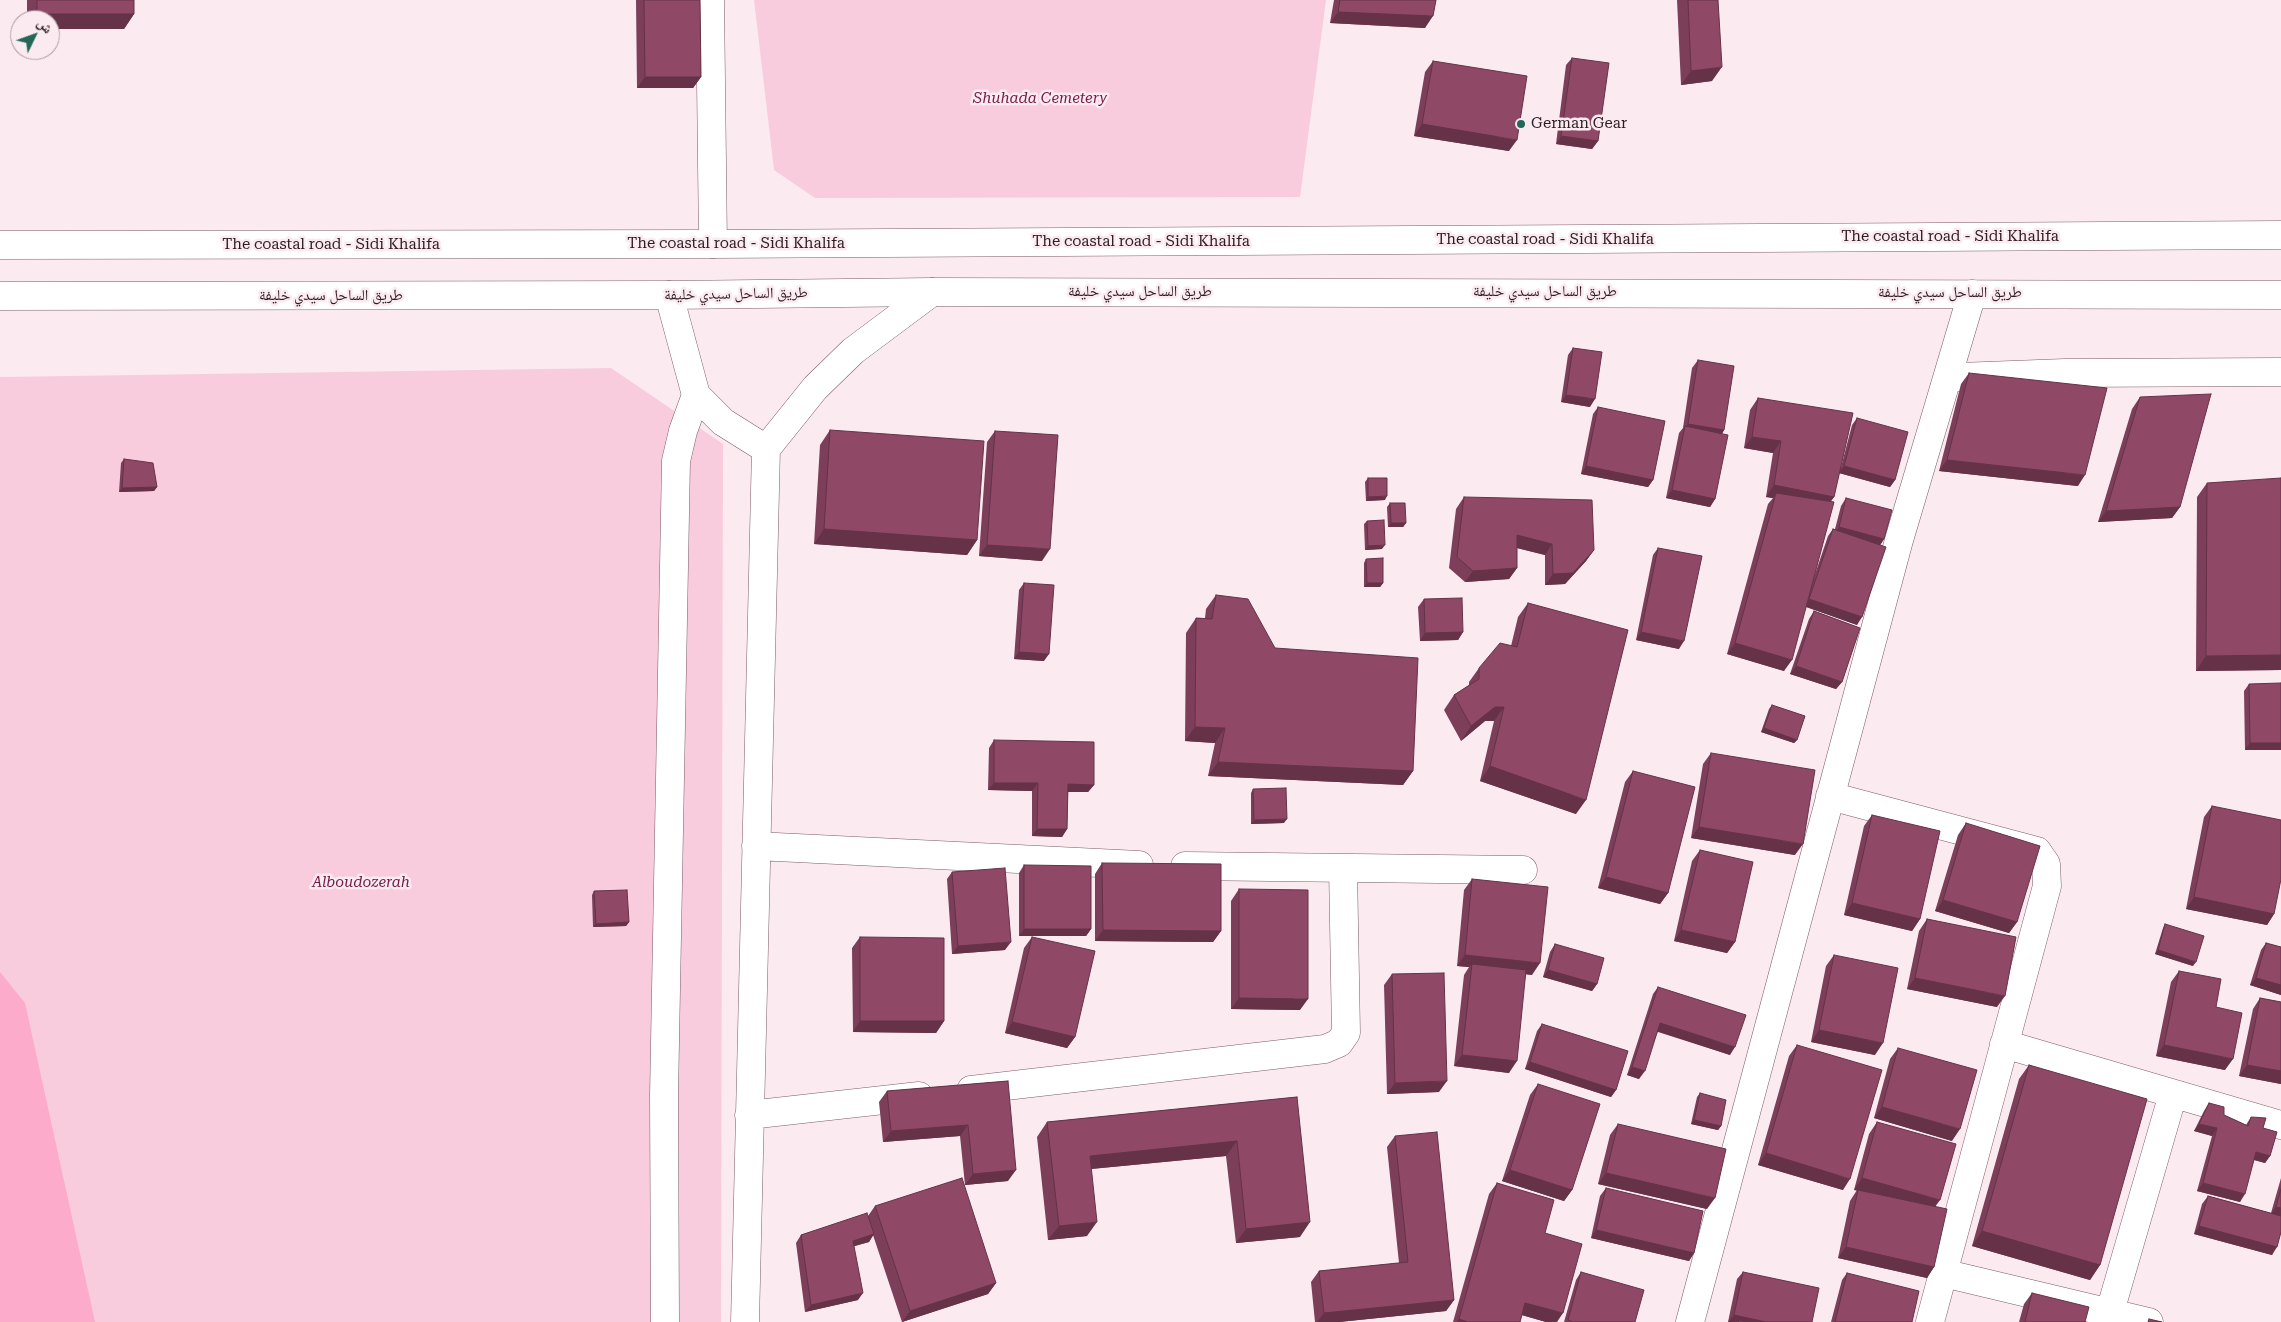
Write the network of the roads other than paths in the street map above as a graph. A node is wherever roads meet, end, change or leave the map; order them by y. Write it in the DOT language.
graph roads {
  1 [pos="710,0"];
  2 [pos="2281,235"];
  3 [pos="713,244"];
  4 [pos="0,245"];
  5 [pos="932,292"];
  6 [pos="1972,294"];
  7 [pos="669,295"];
  8 [pos="2281,295"];
  9 [pos="0,296"];
  10 [pos="2281,372"];
  11 [pos="1945,378"];
  12 [pos="696,395"];
  13 [pos="766,449"];
  14 [pos="1830,796"];
  15 [pos="756,846"];
  16 [pos="1343,868"];
  17 [pos="1523,870"];
  18 [pos="2004,1044"];
  19 [pos="2173,1094"];
  20 [pos="749,1115"];
  21 [pos="2281,1126"];
  22 [pos="1943,1273"];
  23 [pos="2108,1317"];
  24 [pos="665,1322"];
  25 [pos="745,1322"];
  26 [pos="1690,1322"];
  27 [pos="1930,1322"];
  28 [pos="2149,1322"];
  1 -- 3 [label="main road"];
  2 -- 3 [label="main road, The coastal road - Sidi Khalifa"];
  3 -- 4 [label="main road, The coastal road - Sidi Khalifa"];
  5 -- 6 [label="main road, طريق الساحل سيدي خليفة"];
  5 -- 7 [label="main road, طريق الساحل سيدي خليفة"];
  5 -- 13 [label="main road"];
  6 -- 8 [label="main road, طريق الساحل سيدي خليفة"];
  6 -- 11 [label="main road"];
  7 -- 9 [label="main road, طريق الساحل سيدي خليفة"];
  7 -- 12 [label="main road"];
  10 -- 11 [label="main road"];
  11 -- 14 [label="main road"];
  12 -- 13 [label="main road"];
  12 -- 24 [label="main road"];
  13 -- 15 [label="main road"];
  14 -- 18 [label="main road"];
  14 -- 26 [label="main road"];
  15 -- 16 [label="main road"];
  15 -- 20 [label="main road"];
  16 -- 17 [label="main road"];
  16 -- 20 [label="main road"];
  18 -- 19 [label="main road"];
  18 -- 22 [label="main road"];
  19 -- 21 [label="main road"];
  19 -- 23 [label="main road"];
  20 -- 25 [label="main road"];
  22 -- 23 [label="main road"];
  22 -- 27 [label="main road"];
  23 -- 28 [label="main road"];
}
